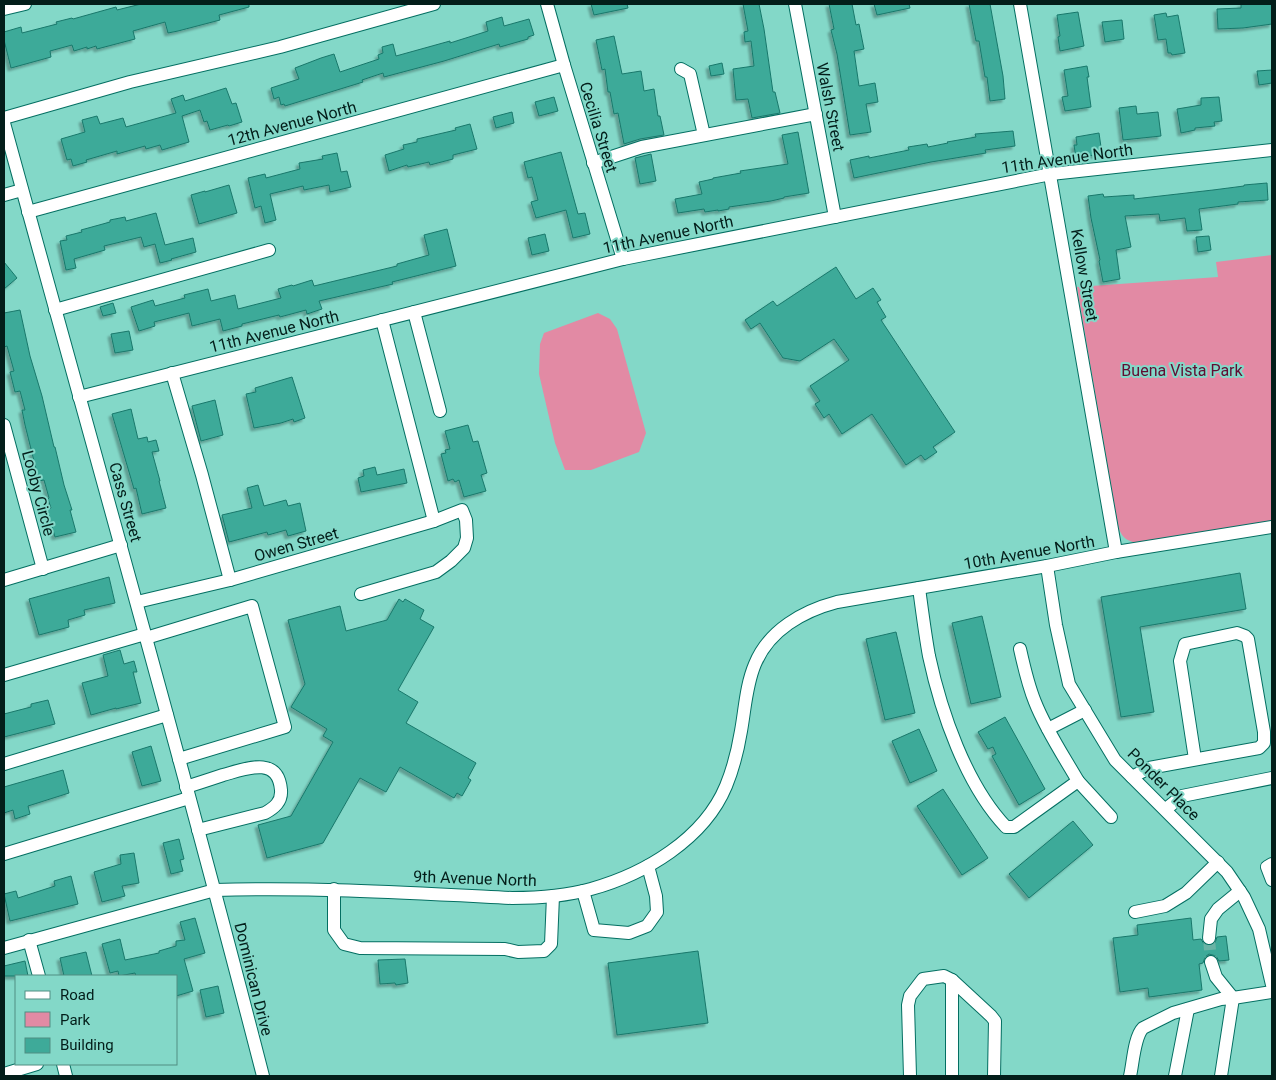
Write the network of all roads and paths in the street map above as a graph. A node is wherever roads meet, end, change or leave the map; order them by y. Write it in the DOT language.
graph roads {
  1 [pos="25,4"];
  2 [pos="434,4"];
  3 [pos="547,4"];
  4 [pos="795,4"];
  5 [pos="1020,4"];
  6 [pos="4,9"];
  7 [pos="564,65"];
  8 [pos="681,69"];
  9 [pos="816,114"];
  10 [pos="4,118"];
  11 [pos="4,123"];
  12 [pos="704,135"];
  13 [pos="1272,150"];
  14 [pos="593,163"];
  15 [pos="1051,174"];
  16 [pos="22,190"];
  17 [pos="4,196"];
  18 [pos="28,212"];
  19 [pos="835,217"];
  20 [pos="269,250"];
  21 [pos="623,259"];
  22 [pos="55,310"];
  23 [pos="414,312"];
  24 [pos="382,320"];
  25 [pos="172,373"];
  26 [pos="79,397"];
  27 [pos="440,411"];
  28 [pos="4,425"];
  29 [pos="434,521"];
  30 [pos="1272,527"];
  31 [pos="121,545"];
  32 [pos="1116,552"];
  33 [pos="1047,566"];
  34 [pos="43,569"];
  35 [pos="4,580"];
  36 [pos="230,580"];
  37 [pos="919,588"];
  38 [pos="361,594"];
  39 [pos="137,602"];
  40 [pos="795,619"];
  41 [pos="146,636"];
  42 [pos="1020,649"];
  43 [pos="4,675"];
  44 [pos="1085,710"];
  45 [pos="167,715"];
  46 [pos="1048,729"];
  47 [pos="179,759"];
  48 [pos="1195,759"];
  49 [pos="4,764"];
  50 [pos="1132,777"];
  51 [pos="1272,778"];
  52 [pos="1078,781"];
  53 [pos="188,792"];
  54 [pos="1166,809"];
  55 [pos="1111,818"];
  56 [pos="198,830"];
  57 [pos="4,854"];
  58 [pos="1218,862"];
  59 [pos="1272,864"];
  60 [pos="648,866"];
  61 [pos="1272,880"];
  62 [pos="334,889"];
  63 [pos="215,890"];
  64 [pos="583,890"];
  65 [pos="1240,891"];
  66 [pos="553,896"];
  67 [pos="1135,912"];
  68 [pos="1209,938"];
  69 [pos="29,940"];
  70 [pos="4,948"];
  71 [pos="1211,962"];
  72 [pos="39,975"];
  73 [pos="952,980"];
  74 [pos="1272,984"];
  75 [pos="1272,992"];
  76 [pos="1233,998"];
  77 [pos="1188,1009"];
  78 [pos="34,1065"];
  79 [pos="4,1074"];
  80 [pos="262,1076"];
  81 [pos="910,1076"];
  82 [pos="952,1076"];
  83 [pos="994,1076"];
  84 [pos="1130,1076"];
  85 [pos="1175,1076"];
  86 [pos="1221,1076"];
  1 -- 6 [label="street"];
  2 -- 10 [label="street"];
  3 -- 7 [label="street, Cecilia Street"];
  4 -- 9 [label="street, Walsh Street"];
  5 -- 15 [label="street, Kellow Street"];
  7 -- 14 [label="street, Cecilia Street"];
  7 -- 18 [label="street, 12th Avenue North"];
  8 -- 12 [label="street"];
  9 -- 12 [label="street"];
  9 -- 19 [label="street, Walsh Street"];
  11 -- 16 [label="street, Cass Street"];
  12 -- 14 [label="street"];
  13 -- 15 [label="street, 11th Avenue North"];
  14 -- 21 [label="street, Cecilia Street"];
  15 -- 19 [label="street, 11th Avenue North"];
  15 -- 32 [label="street, Kellow Street"];
  16 -- 17 [label="street"];
  16 -- 18 [label="street, Cass Street"];
  18 -- 22 [label="street, Cass Street"];
  19 -- 21 [label="street, 11th Avenue North"];
  20 -- 22 [label="street"];
  21 -- 23 [label="street, 11th Avenue North"];
  22 -- 26 [label="street, Cass Street"];
  23 -- 24 [label="street, 11th Avenue North"];
  23 -- 27 [label="street"];
  24 -- 25 [label="street, 11th Avenue North"];
  24 -- 29 [label="street"];
  25 -- 26 [label="street, 11th Avenue North"];
  25 -- 36 [label="street"];
  26 -- 31 [label="street, Cass Street"];
  28 -- 34 [label="street, Looby Circle"];
  29 -- 36 [label="street, Owen Street"];
  29 -- 38 [label="street, Owen Street"];
  30 -- 32 [label="street, 10th Avenue North"];
  31 -- 34 [label="street"];
  31 -- 39 [label="street, Cass Street"];
  32 -- 33 [label="street, 10th Avenue North"];
  33 -- 37 [label="street, 10th Avenue North"];
  33 -- 44 [label="street, Ponder Place"];
  34 -- 35 [label="street"];
  36 -- 39 [label="street, Owen Street"];
  37 -- 40 [label="street, 10th Avenue North"];
  37 -- 52 [label="street"];
  39 -- 41 [label="street, Cass Street"];
  40 -- 60 [label="street, 9th Avenue North"];
  41 -- 43 [label="street"];
  41 -- 45 [label="street, Cass Street"];
  41 -- 47 [label="street"];
  42 -- 46 [label="street"];
  44 -- 46 [label="street"];
  44 -- 50 [label="street, Ponder Place"];
  45 -- 47 [label="street, Cass Street"];
  45 -- 49 [label="street"];
  46 -- 52 [label="street"];
  47 -- 53 [label="street, Cass Street"];
  48 -- 48 [label="street"];
  48 -- 50 [label="street"];
  50 -- 54 [label="street, Ponder Place"];
  51 -- 54 [label="street"];
  52 -- 55 [label="street"];
  53 -- 56 [label="street, Cass Street"];
  53 -- 56 [label="street"];
  53 -- 57 [label="street"];
  54 -- 58 [label="street, Ponder Place"];
  56 -- 63 [label="street, Cass Street"];
  58 -- 65 [label="street, Ponder Place"];
  58 -- 67 [label="street"];
  59 -- 61 [label="street"];
  60 -- 64 [label="street, 9th Avenue North"];
  60 -- 64 [label="street"];
  62 -- 63 [label="street, 9th Avenue North"];
  62 -- 66 [label="street, 9th Avenue North"];
  62 -- 66 [label="street"];
  63 -- 69 [label="street, 9th Avenue North"];
  63 -- 80 [label="street, Dominican Drive"];
  64 -- 66 [label="street, 9th Avenue North"];
  65 -- 68 [label="street"];
  65 -- 74 [label="street, Ponder Place"];
  69 -- 70 [label="street, 9th Avenue North"];
  69 -- 72 [label="street"];
  71 -- 76 [label="street"];
  73 -- 81 [label="street"];
  73 -- 82 [label="street"];
  73 -- 83 [label="street"];
  75 -- 76 [label="street"];
  76 -- 77 [label="street"];
  76 -- 86 [label="street"];
  77 -- 84 [label="street"];
  77 -- 85 [label="street"];
  78 -- 79 [label="street"];
}
